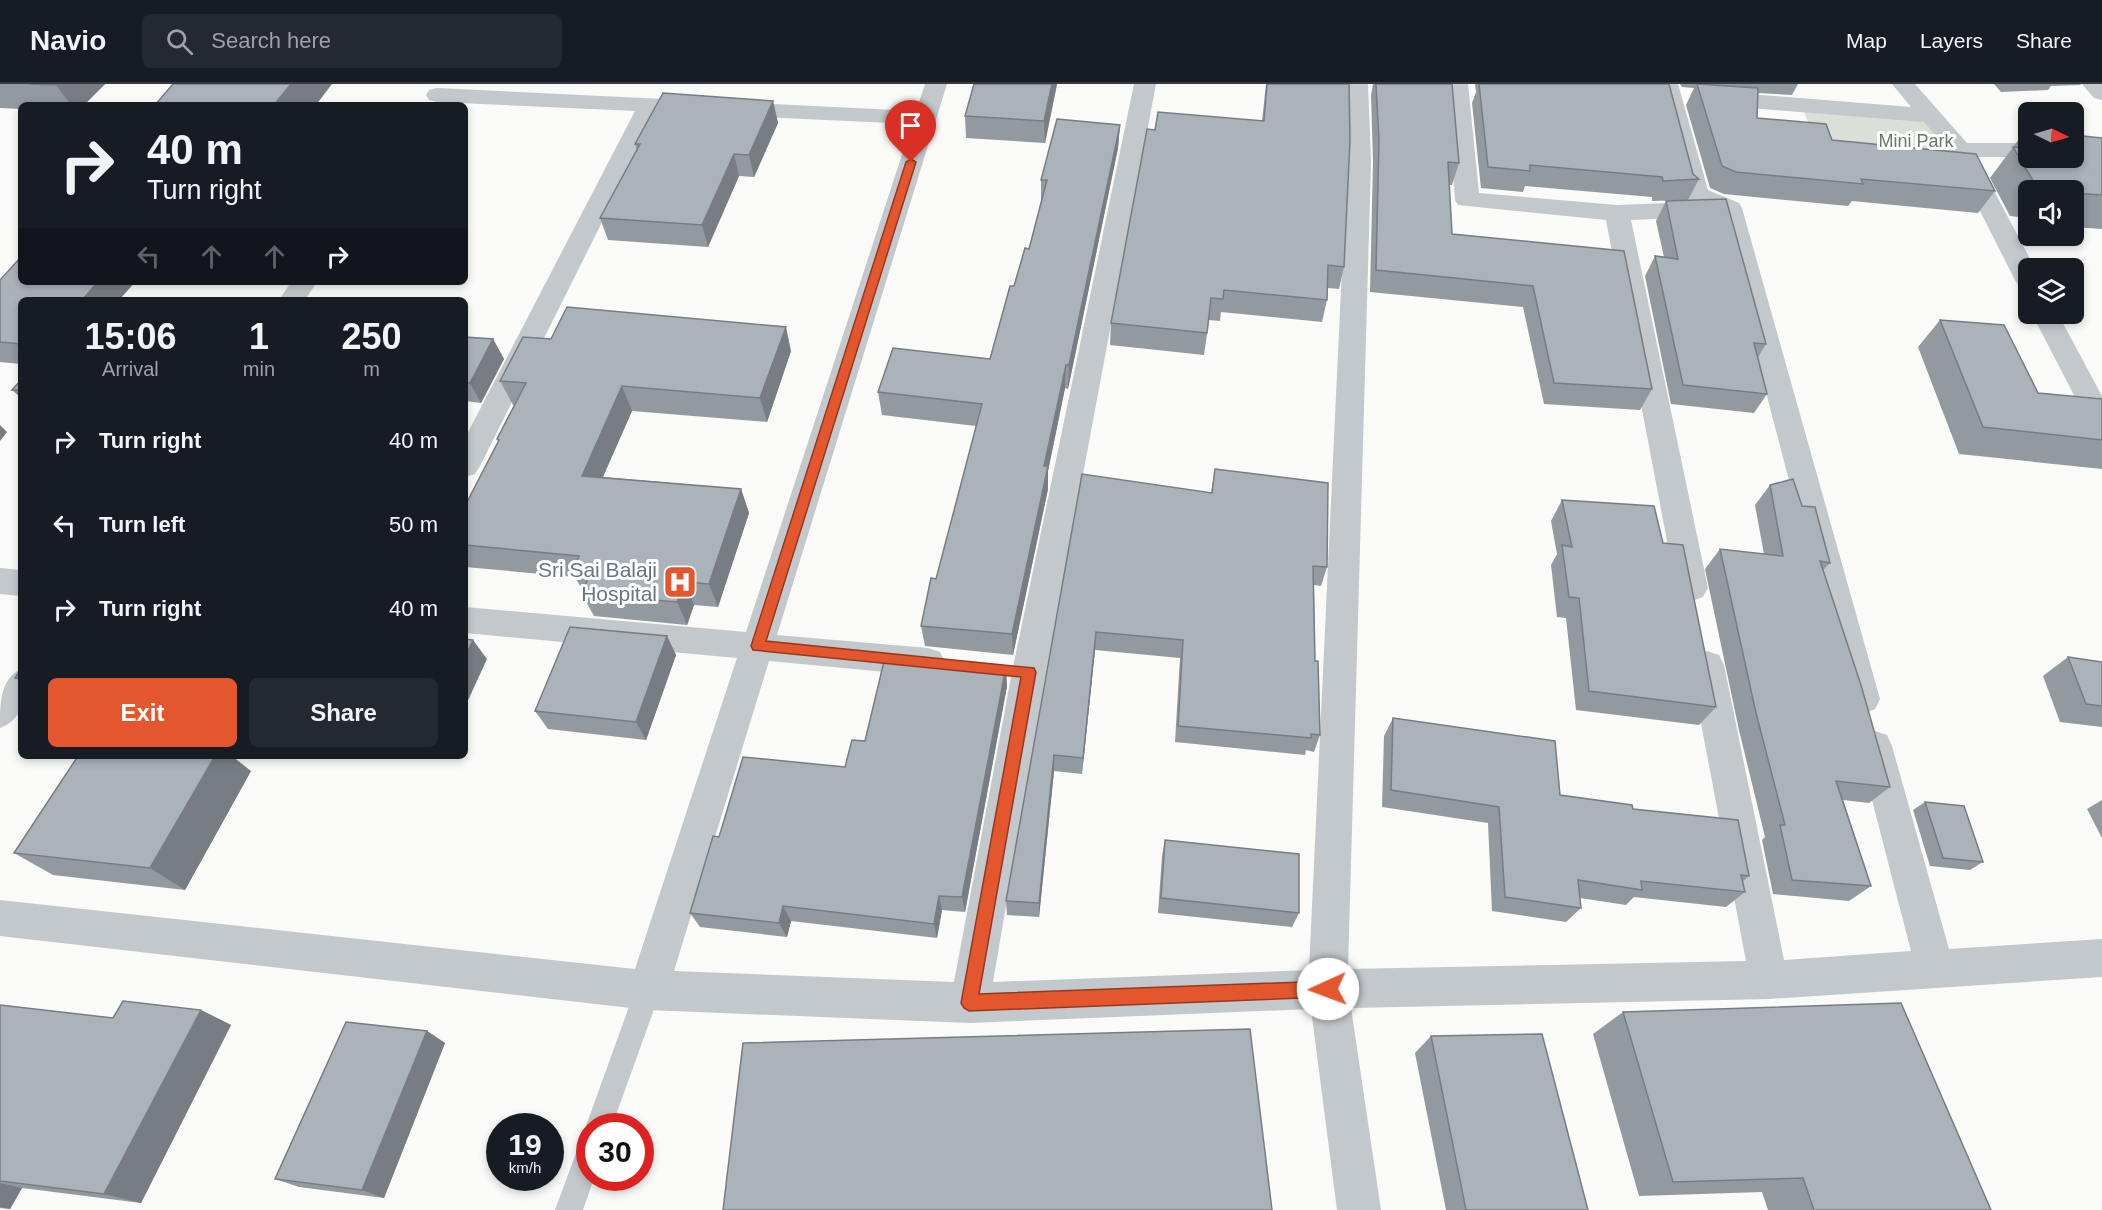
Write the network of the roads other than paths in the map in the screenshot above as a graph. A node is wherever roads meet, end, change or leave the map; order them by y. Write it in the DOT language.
graph roads {
  1 [pos="936,84"];
  2 [pos="1145,84"];
  3 [pos="1357,84"];
  4 [pos="1457,84"];
  5 [pos="1903,84"];
  6 [pos="2093,84"];
  7 [pos="1668,89"];
  8 [pos="2102,93"];
  9 [pos="437,95"];
  10 [pos="649,106"];
  11 [pos="1933,116"];
  12 [pos="925,118"];
  13 [pos="1961,150"];
  14 [pos="2018,150"];
  15 [pos="1730,208"];
  16 [pos="1617,213"];
  17 [pos="2018,261"];
  18 [pos="2051,324"];
  19 [pos="2102,423"];
  20 [pos="468,460"];
  21 [pos="0,581"];
  22 [pos="18,583"];
  23 [pos="468,620"];
  24 [pos="758,646"];
  25 [pos="958,665"];
  26 [pos="18,687"];
  27 [pos="0,713"];
  28 [pos="0,918"];
  29 [pos="2102,958"];
  30 [pos="1935,967"];
  31 [pos="1769,980"];
  32 [pos="1328,989"];
  33 [pos="648,990"];
  34 [pos="969,1003"];
  35 [pos="604,1113"];
  36 [pos="576,1191"];
  37 [pos="569,1210"];
  38 [pos="1359,1210"];
  1 -- 12 [label="street"];
  2 -- 34 [label="street"];
  3 -- 32 [label="street"];
  4 -- 16 [label="street"];
  5 -- 11 [label="street"];
  6 -- 8 [label="street"];
  7 -- 11 [label="street"];
  7 -- 15 [label="street"];
  9 -- 10 [label="street"];
  10 -- 12 [label="street"];
  10 -- 20 [label="street"];
  11 -- 13 [label="street"];
  12 -- 24 [label="street"];
  13 -- 14 [label="street"];
  13 -- 17 [label="street"];
  15 -- 16 [label="street"];
  15 -- 30 [label="street"];
  16 -- 31 [label="street"];
  18 -- 19 [label="street"];
  21 -- 22 [label="street"];
  23 -- 24 [label="street"];
  24 -- 25 [label="street"];
  24 -- 33 [label="street"];
  26 -- 27 [label="street"];
  28 -- 33 [label="street"];
  29 -- 30 [label="street"];
  30 -- 31 [label="street"];
  31 -- 32 [label="street"];
  32 -- 34 [label="street"];
  32 -- 38 [label="street"];
  33 -- 34 [label="street"];
  33 -- 35 [label="lane"];
  36 -- 37 [label="lane"];
}
